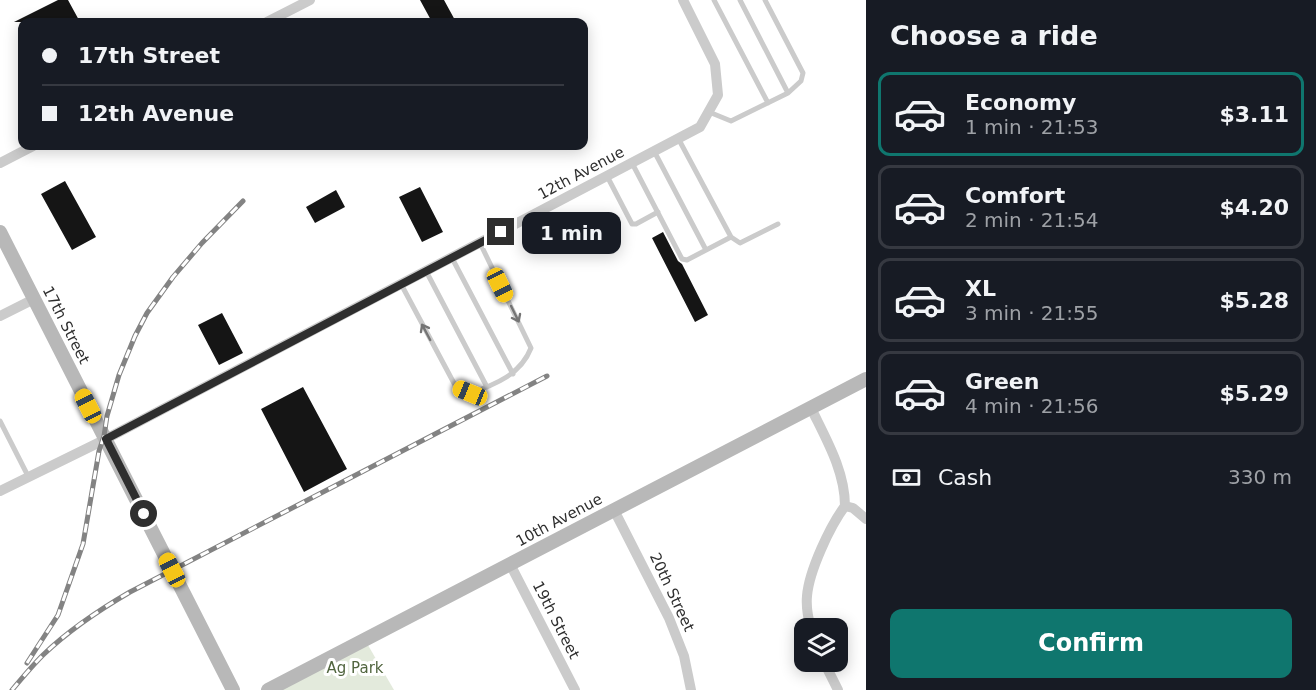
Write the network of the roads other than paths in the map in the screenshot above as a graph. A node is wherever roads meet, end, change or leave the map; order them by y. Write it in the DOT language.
graph roads {
  1 [pos="310,0"];
  2 [pos="682,0"];
  3 [pos="714,0"];
  4 [pos="740,0"];
  5 [pos="765,0"];
  6 [pos="275,18"];
  7 [pos="788,93"];
  8 [pos="768,102"];
  9 [pos="708,112"];
  10 [pos="678,138"];
  11 [pos="25,150"];
  12 [pos="654,151"];
  13 [pos="0,163"];
  14 [pos="632,163"];
  15 [pos="607,176"];
  16 [pos="658,212"];
  17 [pos="778,224"];
  18 [pos="0,232"];
  19 [pos="731,237"];
  20 [pos="480,243"];
  21 [pos="706,250"];
  22 [pos="452,258"];
  23 [pos="426,271"];
  24 [pos="401,284"];
  25 [pos="34,299"];
  26 [pos="0,316"];
  27 [pos="513,374"];
  28 [pos="866,379"];
  29 [pos="487,387"];
  30 [pos="811,408"];
  31 [pos="0,421"];
  32 [pos="106,439"];
  33 [pos="29,478"];
  34 [pos="0,491"];
  35 [pos="845,506"];
  36 [pos="614,510"];
  37 [pos="866,519"];
  38 [pos="510,564"];
  39 [pos="808,618"];
  40 [pos="829,672"];
  41 [pos="233,690"];
  42 [pos="268,690"];
  43 [pos="575,690"];
  44 [pos="691,690"];
  45 [pos="838,690"];
  1 -- 6 [label="street"];
  2 -- 9 [label="street, 12th Avenue"];
  3 -- 8 [label="lane"];
  4 -- 7 [label="lane"];
  5 -- 7 [label="lane"];
  7 -- 8 [label="lane"];
  8 -- 9 [label="lane"];
  9 -- 10 [label="street, 12th Avenue"];
  10 -- 12 [label="street, 12th Avenue"];
  10 -- 19 [label="lane"];
  11 -- 13 [label="street"];
  12 -- 14 [label="street, 12th Avenue"];
  12 -- 21 [label="lane"];
  14 -- 15 [label="street, 12th Avenue"];
  14 -- 16 [label="lane"];
  15 -- 16 [label="lane"];
  15 -- 20 [label="street, 12th Avenue"];
  16 -- 21 [label="lane"];
  17 -- 19 [label="lane"];
  18 -- 25 [label="main road, 17th Street"];
  19 -- 21 [label="lane"];
  20 -- 22 [label="street, 12th Avenue"];
  20 -- 27 [label="lane, one-way"];
  22 -- 23 [label="street, 12th Avenue"];
  22 -- 27 [label="lane"];
  23 -- 24 [label="street, 12th Avenue"];
  23 -- 29 [label="lane"];
  29 -- 24 [label="lane, one-way"];
  24 -- 32 [label="street, 12th Avenue"];
  25 -- 26 [label="street"];
  25 -- 32 [label="main road, 17th Street"];
  27 -- 29 [label="lane"];
  28 -- 30 [label="main road, 10th Avenue"];
  30 -- 35 [label="street"];
  30 -- 36 [label="main road, 10th Avenue"];
  31 -- 33 [label="lane"];
  32 -- 33 [label="street, 12th Avenue"];
  32 -- 41 [label="main road, 17th Street"];
  33 -- 34 [label="street, 12th Avenue"];
  35 -- 37 [label="street"];
  35 -- 39 [label="street"];
  36 -- 38 [label="main road, 10th Avenue"];
  36 -- 44 [label="street, 20th Street"];
  38 -- 42 [label="main road, 10th Avenue"];
  38 -- 43 [label="street, 19th Street"];
  40 -- 45 [label="street"];
}
